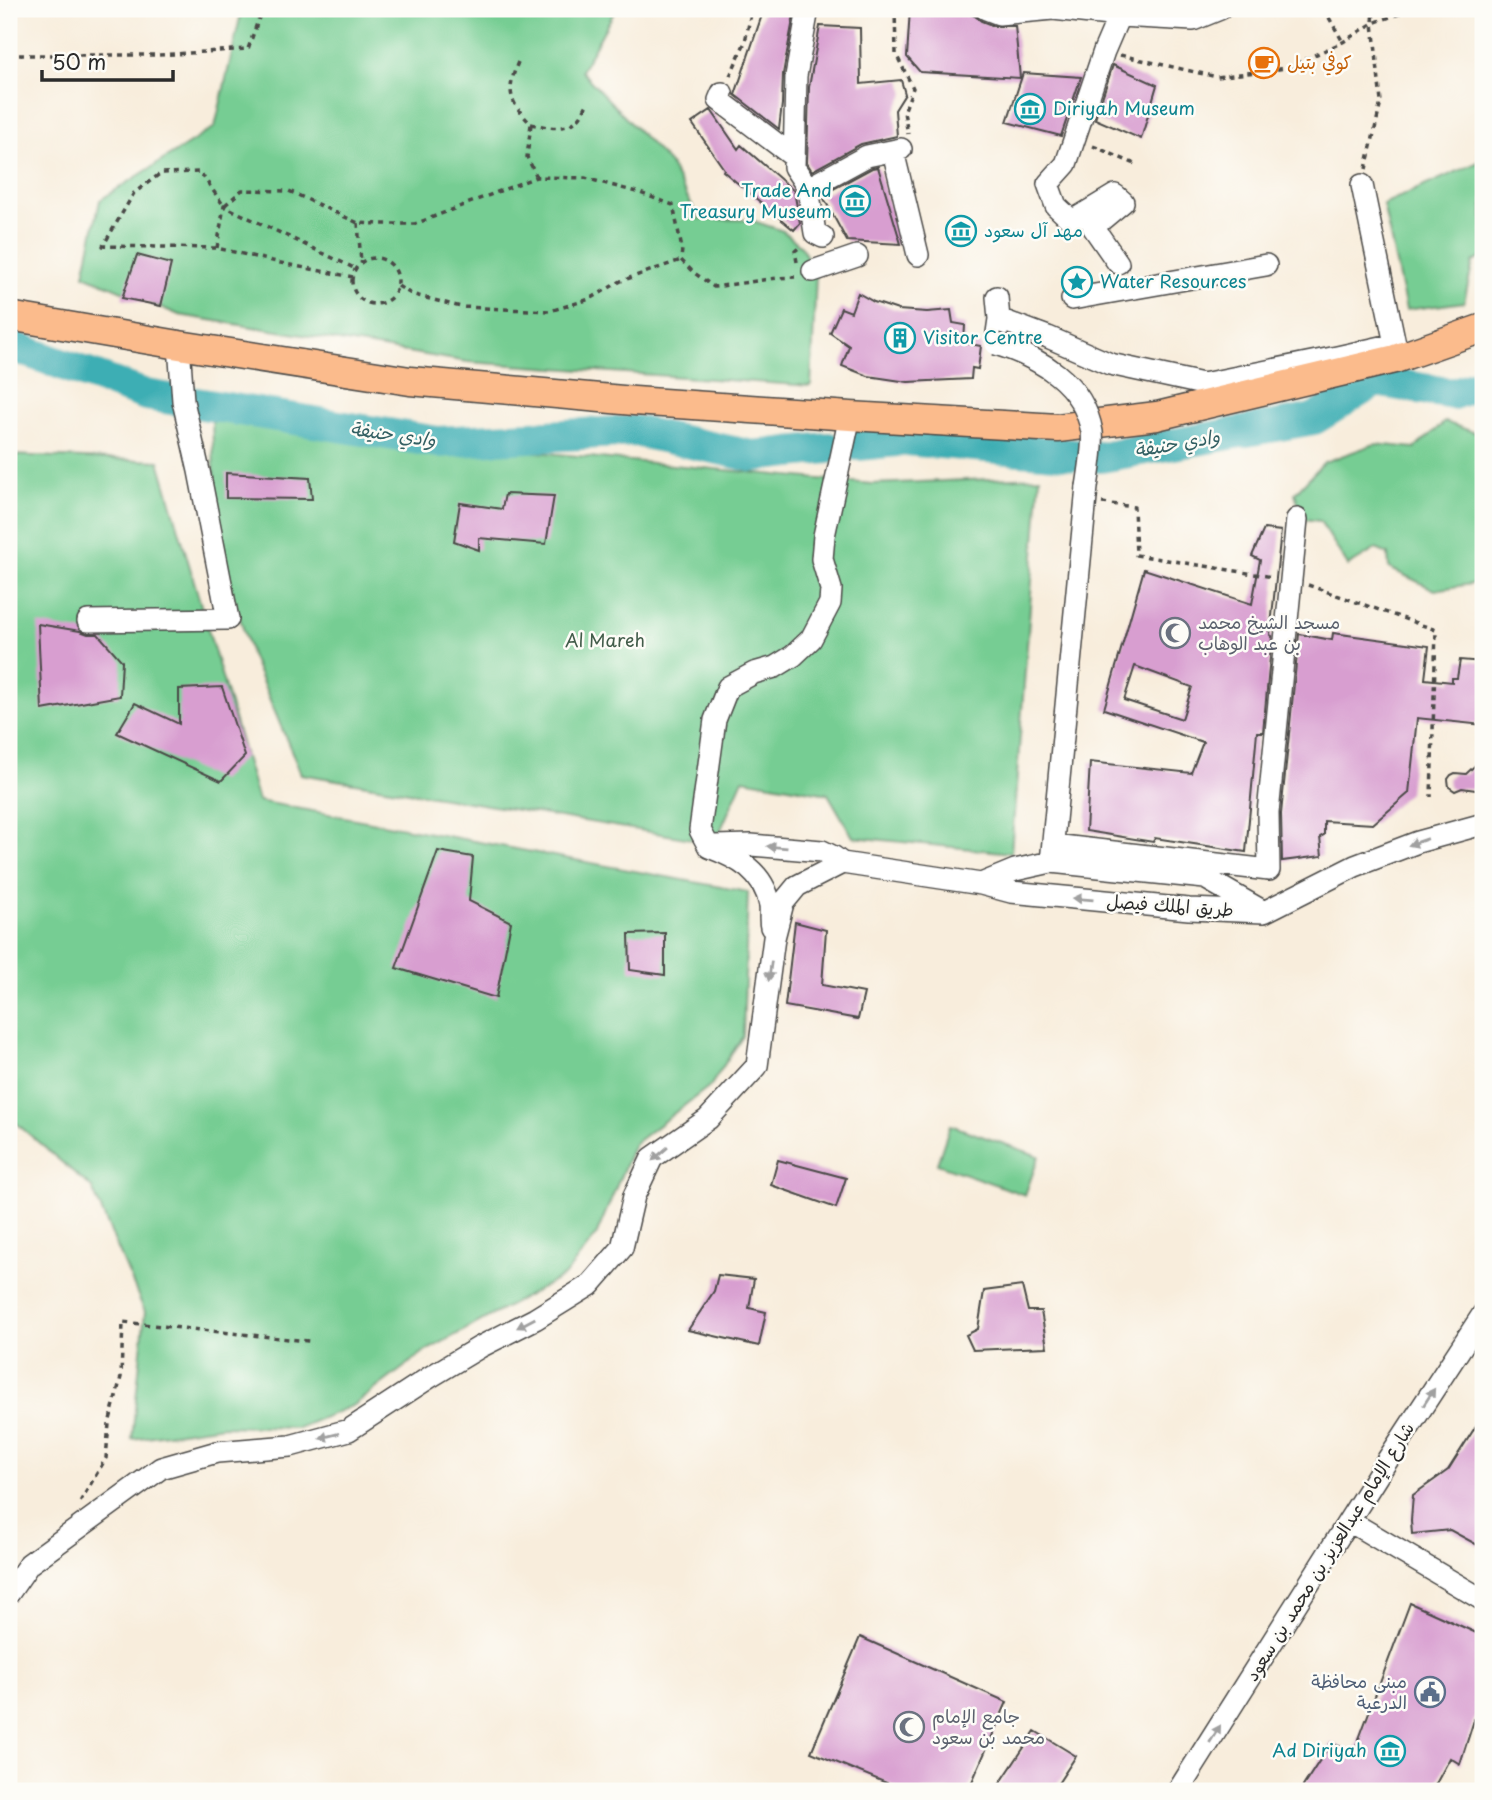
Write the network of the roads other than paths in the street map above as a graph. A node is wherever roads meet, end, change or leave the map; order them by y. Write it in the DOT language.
graph roads {
  1 [pos="808,9"];
  2 [pos="986,9"];
  3 [pos="1053,9"];
  4 [pos="1220,9"];
  5 [pos="1119,16"];
  6 [pos="722,93"];
  7 [pos="794,157"];
  8 [pos="1362,185"];
  9 [pos="808,188"];
  10 [pos="813,239"];
  11 [pos="918,255"];
  12 [pos="857,257"];
  13 [pos="1118,263"];
  14 [pos="1266,265"];
  15 [pos="813,271"];
  16 [pos="997,297"];
  17 [pos="1072,299"];
  18 [pos="9,316"];
  19 [pos="999,319"];
  20 [pos="1483,328"];
  21 [pos="179,345"];
  22 [pos="850,416"];
  23 [pos="1297,519"];
  24 [pos="88,621"];
  25 [pos="1483,824"];
  26 [pos="700,830"];
  27 [pos="1052,854"];
  28 [pos="842,863"];
  29 [pos="981,884"];
  30 [pos="1264,912"];
  31 [pos="775,938"];
  32 [pos="1483,1314"];
  33 [pos="1349,1521"];
  34 [pos="9,1593"];
  35 [pos="1483,1600"];
  36 [pos="1178,1791"];
  1 -- 7 [label="street"];
  2 -- 3 [label="street"];
  3 -- 5 [label="street"];
  4 -- 5 [label="street"];
  5 -- 13 [label="street"];
  6 -- 7 [label="street"];
  7 -- 9 [label="street"];
  8 -- 19 [label="street"];
  9 -- 10 [label="street"];
  9 -- 11 [label="street"];
  12 -- 15 [label="street"];
  14 -- 17 [label="street"];
  16 -- 19 [label="street"];
  18 -- 21 [label="main road"];
  19 -- 27 [label="street, bridge"];
  20 -- 22 [label="main road"];
  21 -- 22 [label="main road"];
  21 -- 24 [label="street"];
  22 -- 26 [label="street"];
  23 -- 27 [label="street"];
  25 -- 30 [label="street, طريق الملك فيصل, one-way"];
  28 -- 26 [label="street, طريق الملك فيصل, one-way"];
  26 -- 31 [label="street"];
  27 -- 29 [label="street"];
  27 -- 30 [label="street"];
  28 -- 29 [label="street, طريق الملك فيصل"];
  28 -- 31 [label="street"];
  30 -- 29 [label="street, طريق الملك فيصل, one-way"];
  31 -- 34 [label="street, one-way"];
  33 -- 32 [label="street, شارع الإمام عبدالعزيز بن محمد بن سعود, one-way"];
  33 -- 35 [label="street"];
  36 -- 33 [label="street, شارع الإمام عبدالعزيز بن محمد بن سعود, one-way"];
}
